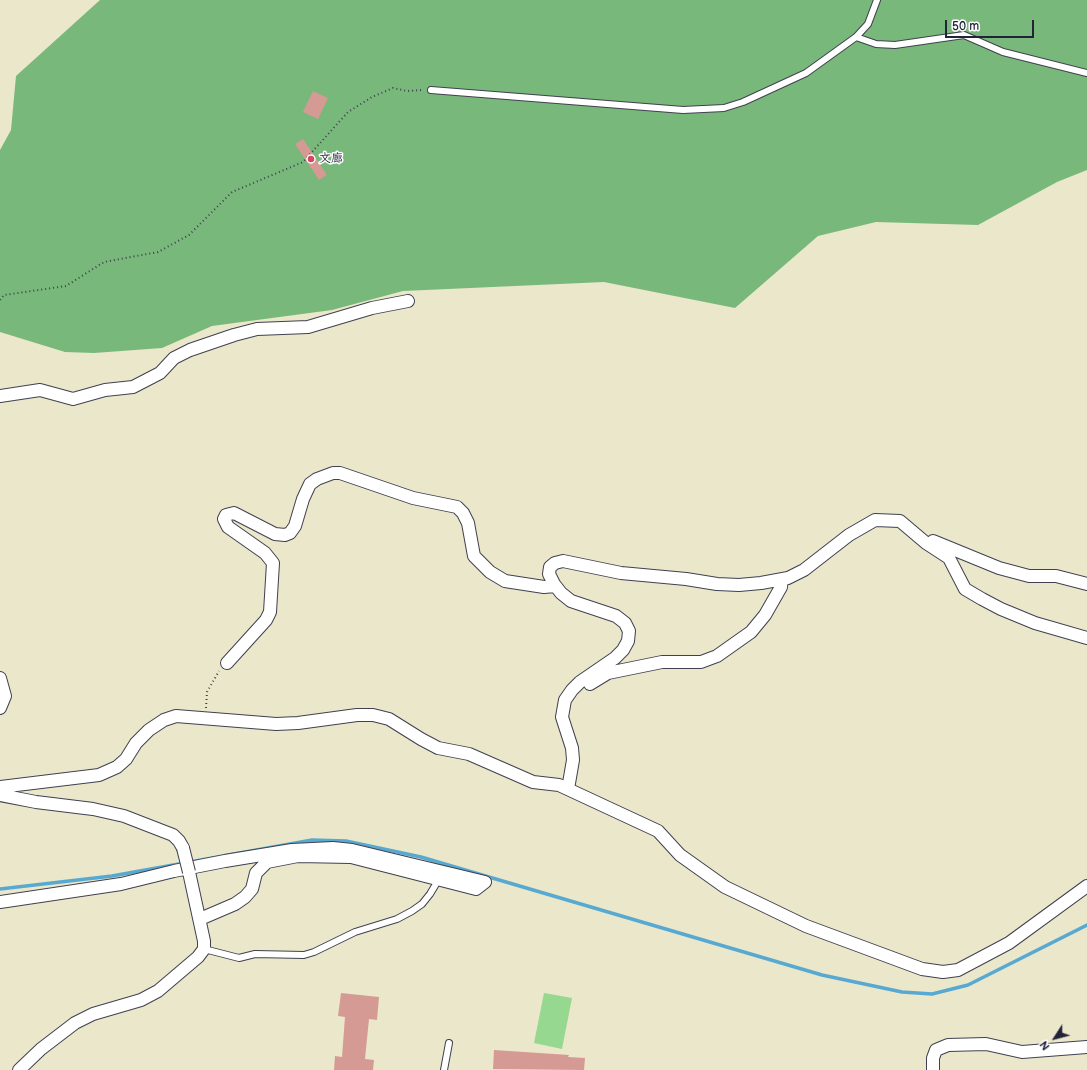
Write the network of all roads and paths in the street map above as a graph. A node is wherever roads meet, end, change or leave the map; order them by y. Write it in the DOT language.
graph roads {
  1 [pos="877,0"];
  2 [pos="856,37"];
  3 [pos="1087,72"];
  4 [pos="431,90"];
  5 [pos="0,300"];
  6 [pos="408,301"];
  7 [pos="0,396"];
  8 [pos="912,532"];
  9 [pos="782,579"];
  10 [pos="1087,584"];
  11 [pos="556,586"];
  12 [pos="1087,638"];
  13 [pos="227,663"];
  14 [pos="0,678"];
  15 [pos="572,690"];
  16 [pos="0,708"];
  17 [pos="206,719"];
  18 [pos="0,788"];
  19 [pos="568,789"];
  20 [pos="0,795"];
  21 [pos="439,879"];
  22 [pos="1087,886"];
  23 [pos="0,902"];
  24 [pos="200,919"];
  25 [pos="204,949"];
  26 [pos="448,1044"];
  27 [pos="1087,1047"];
  28 [pos="19,1070"];
  29 [pos="444,1070"];
  30 [pos="933,1070"];
  1 -- 2 [label="lane"];
  2 -- 3 [label="lane"];
  2 -- 4 [label="lane"];
  4 -- 5 [label="path"];
  6 -- 7 [label="street"];
  8 -- 9 [label="street"];
  8 -- 10 [label="street"];
  8 -- 12 [label="street"];
  9 -- 11 [label="street"];
  9 -- 15 [label="street"];
  11 -- 13 [label="street"];
  11 -- 15 [label="street"];
  13 -- 17 [label="path"];
  14 -- 16 [label="street"];
  15 -- 19 [label="street"];
  17 -- 18 [label="street"];
  17 -- 19 [label="street"];
  19 -- 22 [label="street"];
  20 -- 24 [label="street, bridge"];
  21 -- 23 [label="street"];
  21 -- 24 [label="street"];
  21 -- 25 [label="lane"];
  24 -- 25 [label="street"];
  25 -- 28 [label="street"];
  26 -- 29 [label="lane"];
  27 -- 30 [label="street"];
}
